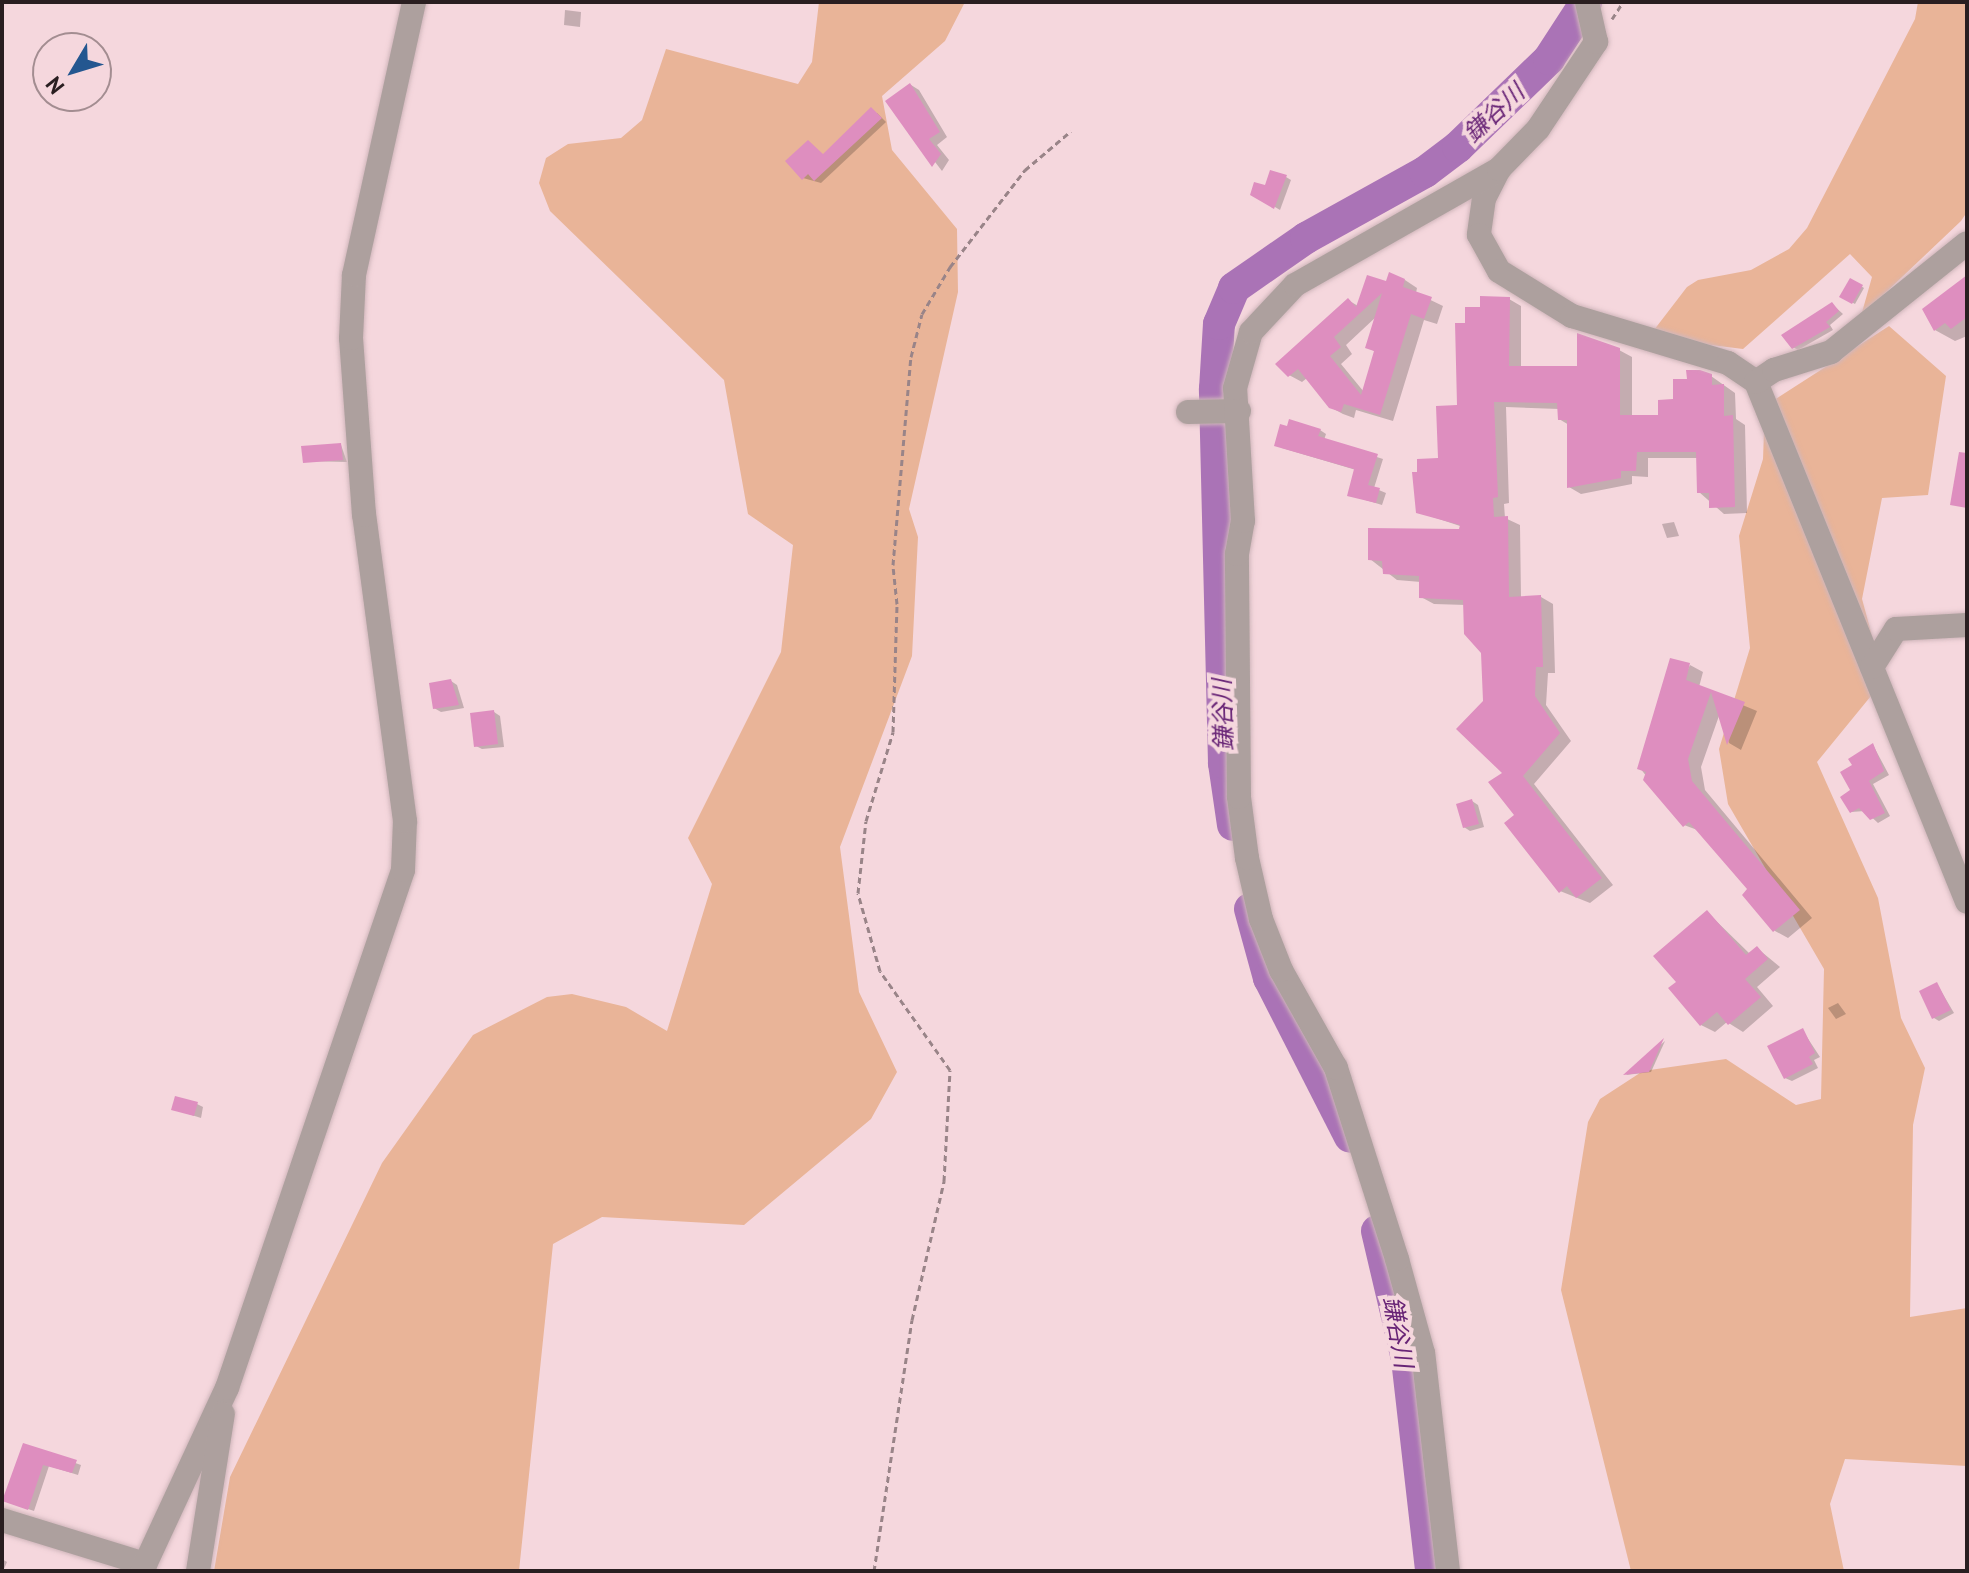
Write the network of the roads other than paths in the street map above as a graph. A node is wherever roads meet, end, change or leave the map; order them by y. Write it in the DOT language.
graph roads {
  1 [pos="414,2"];
  2 [pos="1587,2"];
  3 [pos="1499,169"];
  4 [pos="1967,243"];
  5 [pos="1756,382"];
  6 [pos="1239,411"];
  7 [pos="1188,412"];
  8 [pos="1967,625"];
  9 [pos="1872,667"];
  10 [pos="1967,902"];
  11 [pos="227,1388"];
  12 [pos="2,1520"];
  13 [pos="143,1567"];
  14 [pos="198,1571"];
  15 [pos="1448,1571"];
  1 -- 11 [label="street"];
  2 -- 3 [label="street"];
  3 -- 5 [label="street"];
  3 -- 6 [label="street"];
  4 -- 5 [label="street"];
  5 -- 9 [label="street"];
  6 -- 7 [label="street"];
  6 -- 15 [label="street"];
  8 -- 9 [label="street"];
  9 -- 10 [label="street"];
  11 -- 13 [label="street"];
  11 -- 14 [label="street"];
  12 -- 13 [label="street"];
}
